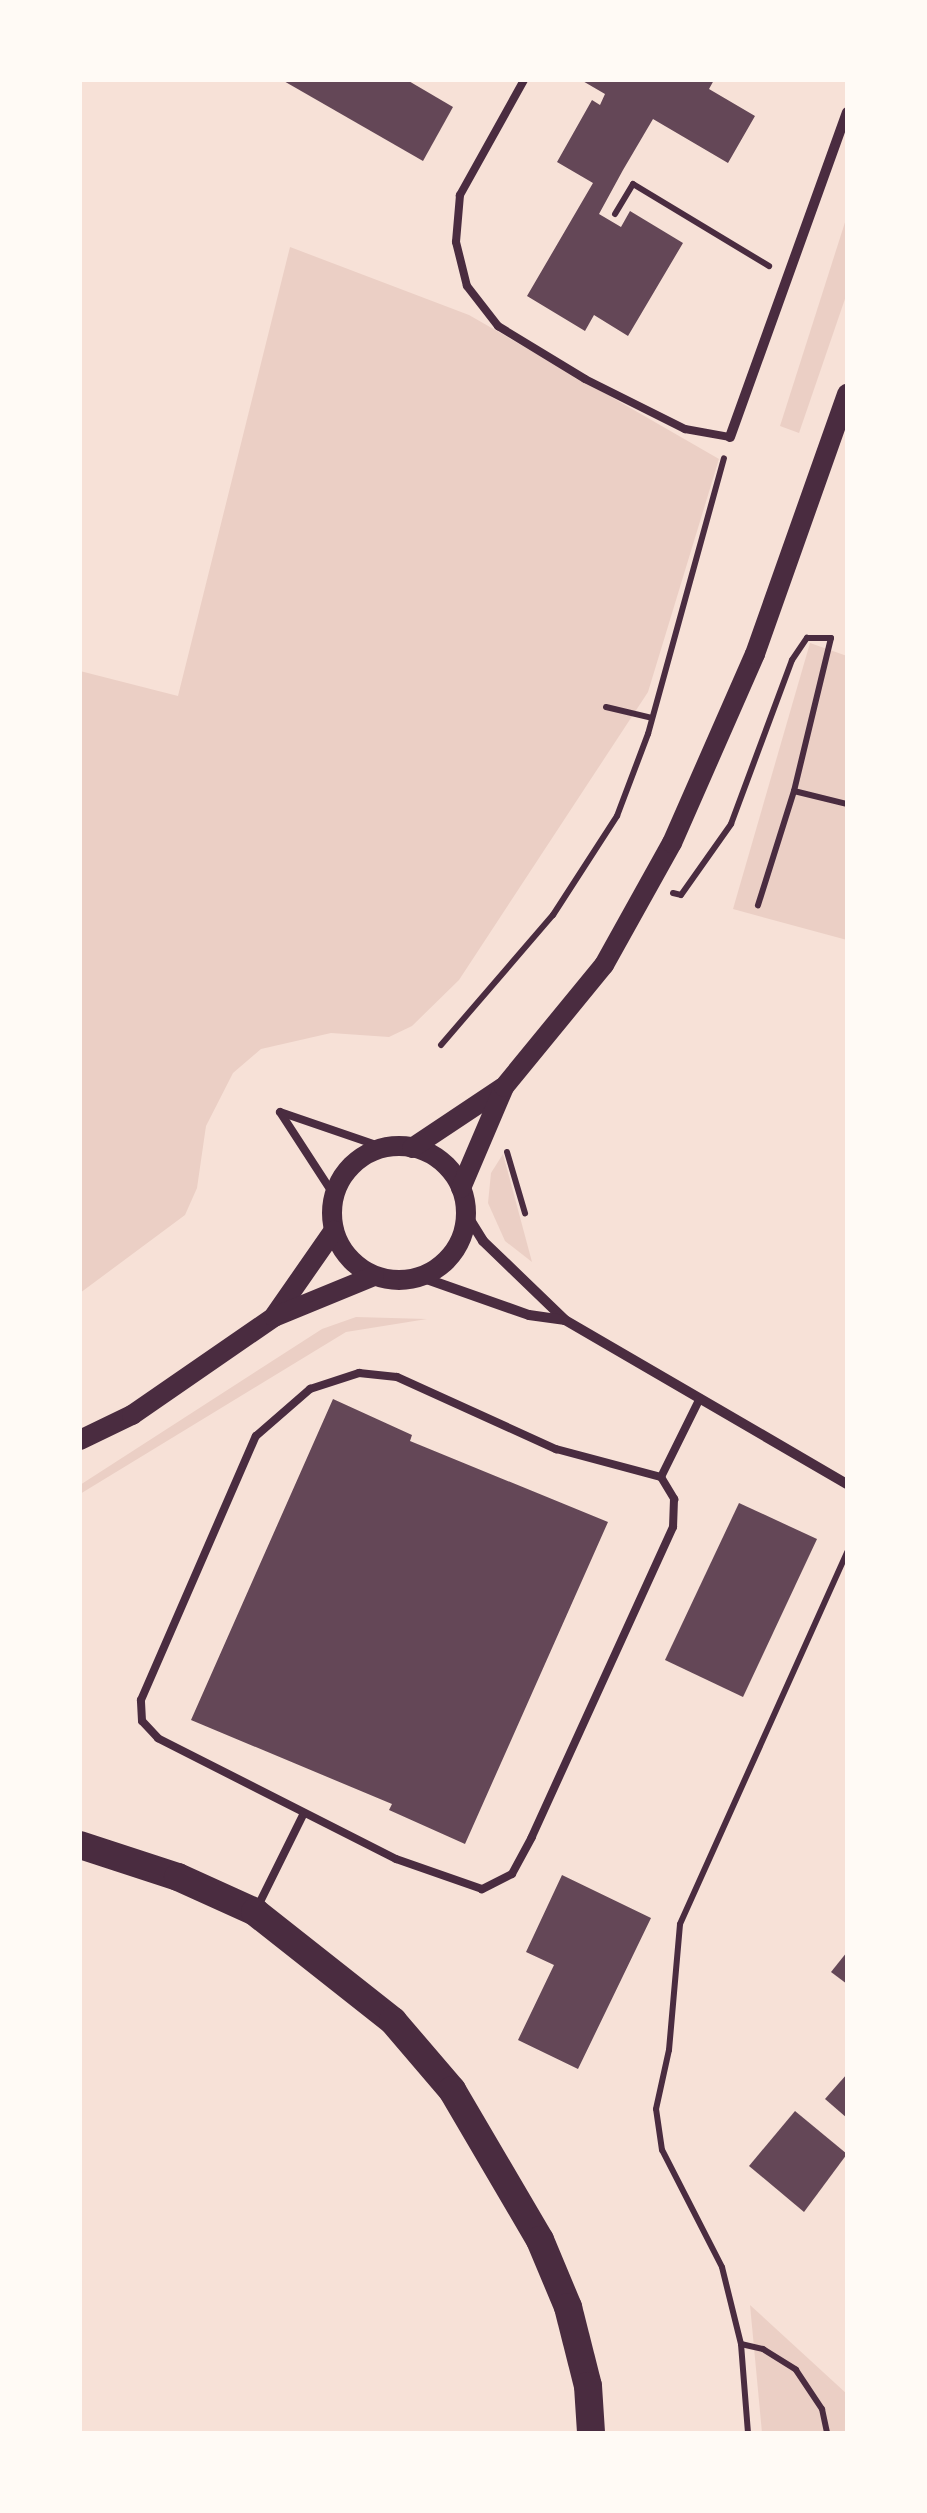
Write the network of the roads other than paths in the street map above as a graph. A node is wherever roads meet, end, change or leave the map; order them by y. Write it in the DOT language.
graph roads {
  1 [pos="524,80"];
  2 [pos="847,112"];
  3 [pos="847,394"];
  4 [pos="730,437"];
  5 [pos="504,1088"];
  6 [pos="385,1148"];
  7 [pos="412,1148"];
  8 [pos="461,1188"];
  9 [pos="334,1195"];
  10 [pos="466,1212"];
  11 [pos="334,1230"];
  12 [pos="374,1276"];
  13 [pos="421,1277"];
  14 [pos="274,1317"];
  15 [pos="565,1320"];
  16 [pos="700,1398"];
  17 [pos="80,1440"];
  18 [pos="660,1477"];
  19 [pos="847,1484"];
  20 [pos="304,1812"];
  21 [pos="80,1845"];
  22 [pos="255,1912"];
  23 [pos="592,2433"];
  1 -- 4 [label="lane"];
  2 -- 4 [label="street"];
  3 -- 5 [label="main road"];
  5 -- 7 [label="main road"];
  5 -- 8 [label="main road"];
  6 -- 7 [label="main road"];
  6 -- 9 [label="main road"];
  6 -- 9 [label="lane"];
  7 -- 8 [label="main road"];
  8 -- 10 [label="main road"];
  9 -- 11 [label="main road"];
  10 -- 13 [label="main road"];
  10 -- 15 [label="street"];
  11 -- 12 [label="main road"];
  11 -- 14 [label="main road"];
  12 -- 13 [label="main road"];
  12 -- 14 [label="main road"];
  13 -- 15 [label="street"];
  14 -- 17 [label="main road"];
  15 -- 16 [label="street"];
  16 -- 18 [label="lane"];
  16 -- 19 [label="street"];
  18 -- 20 [label="lane"];
  18 -- 20 [label="lane"];
  20 -- 22 [label="lane"];
  21 -- 22 [label="highway"];
  22 -- 23 [label="highway"];
}
